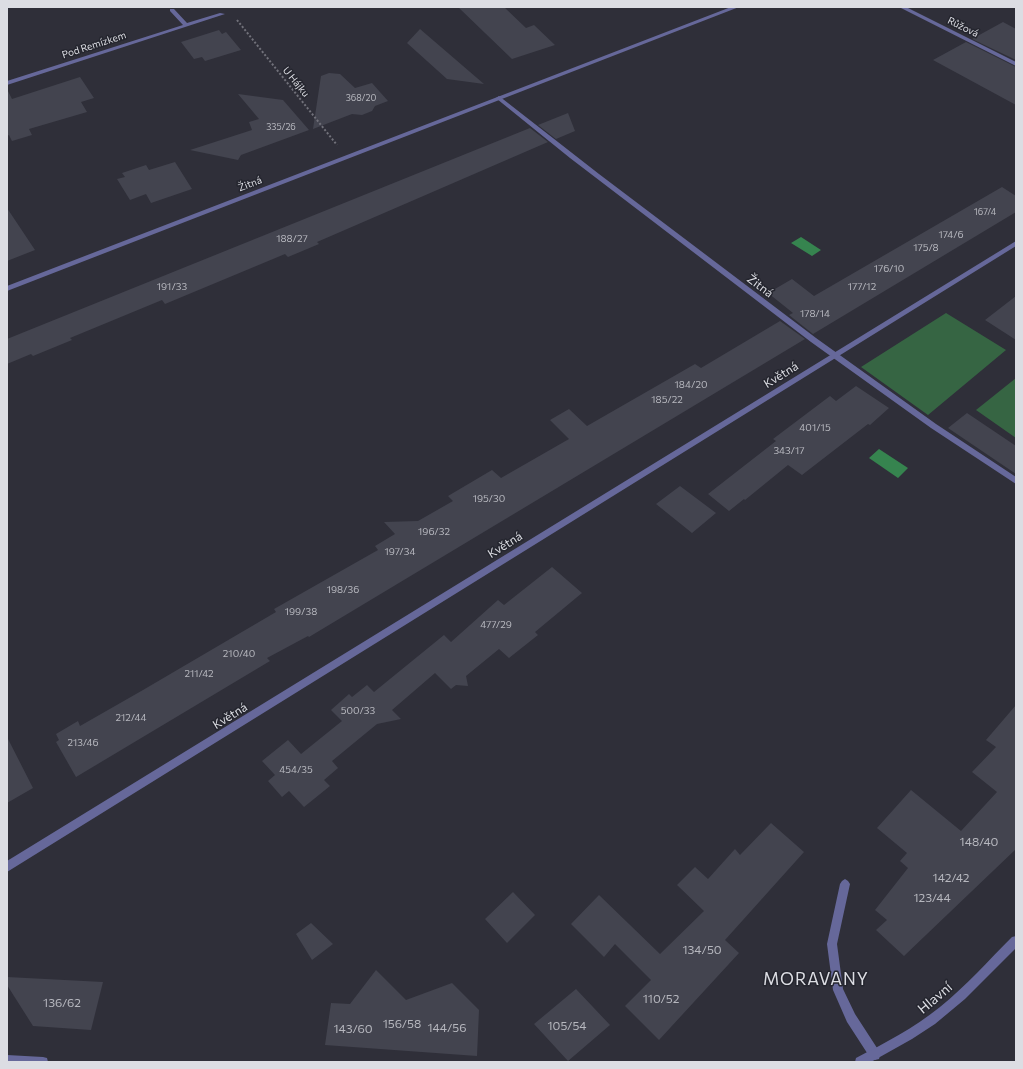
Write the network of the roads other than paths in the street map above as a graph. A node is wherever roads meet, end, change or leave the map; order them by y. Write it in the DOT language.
graph roads {
  1 [pos="736,7"];
  2 [pos="902,7"];
  3 [pos="172,10"];
  4 [pos="222,14"];
  5 [pos="186,25"];
  6 [pos="1016,64"];
  7 [pos="7,82"];
  8 [pos="499,98"];
  9 [pos="1016,244"];
  10 [pos="7,289"];
  11 [pos="835,356"];
  12 [pos="1016,481"];
  13 [pos="7,867"];
  14 [pos="845,884"];
  15 [pos="1016,941"];
  16 [pos="875,1055"];
  17 [pos="7,1060"];
  18 [pos="43,1062"];
  19 [pos="860,1062"];
  1 -- 8 [label="street, Žitná"];
  2 -- 6 [label="street, Růžová"];
  3 -- 5 [label="street"];
  4 -- 5 [label="street, Pod Remízkem"];
  5 -- 7 [label="street, Pod Remízkem"];
  8 -- 10 [label="street, Žitná"];
  8 -- 11 [label="street, Žitná"];
  9 -- 11 [label="street, Květná"];
  11 -- 12 [label="street, Žitná"];
  11 -- 13 [label="street, Květná"];
  14 -- 16 [label="street"];
  15 -- 16 [label="street, Hlavní"];
  16 -- 19 [label="street, Hlavní"];
  17 -- 18 [label="street"];
}
